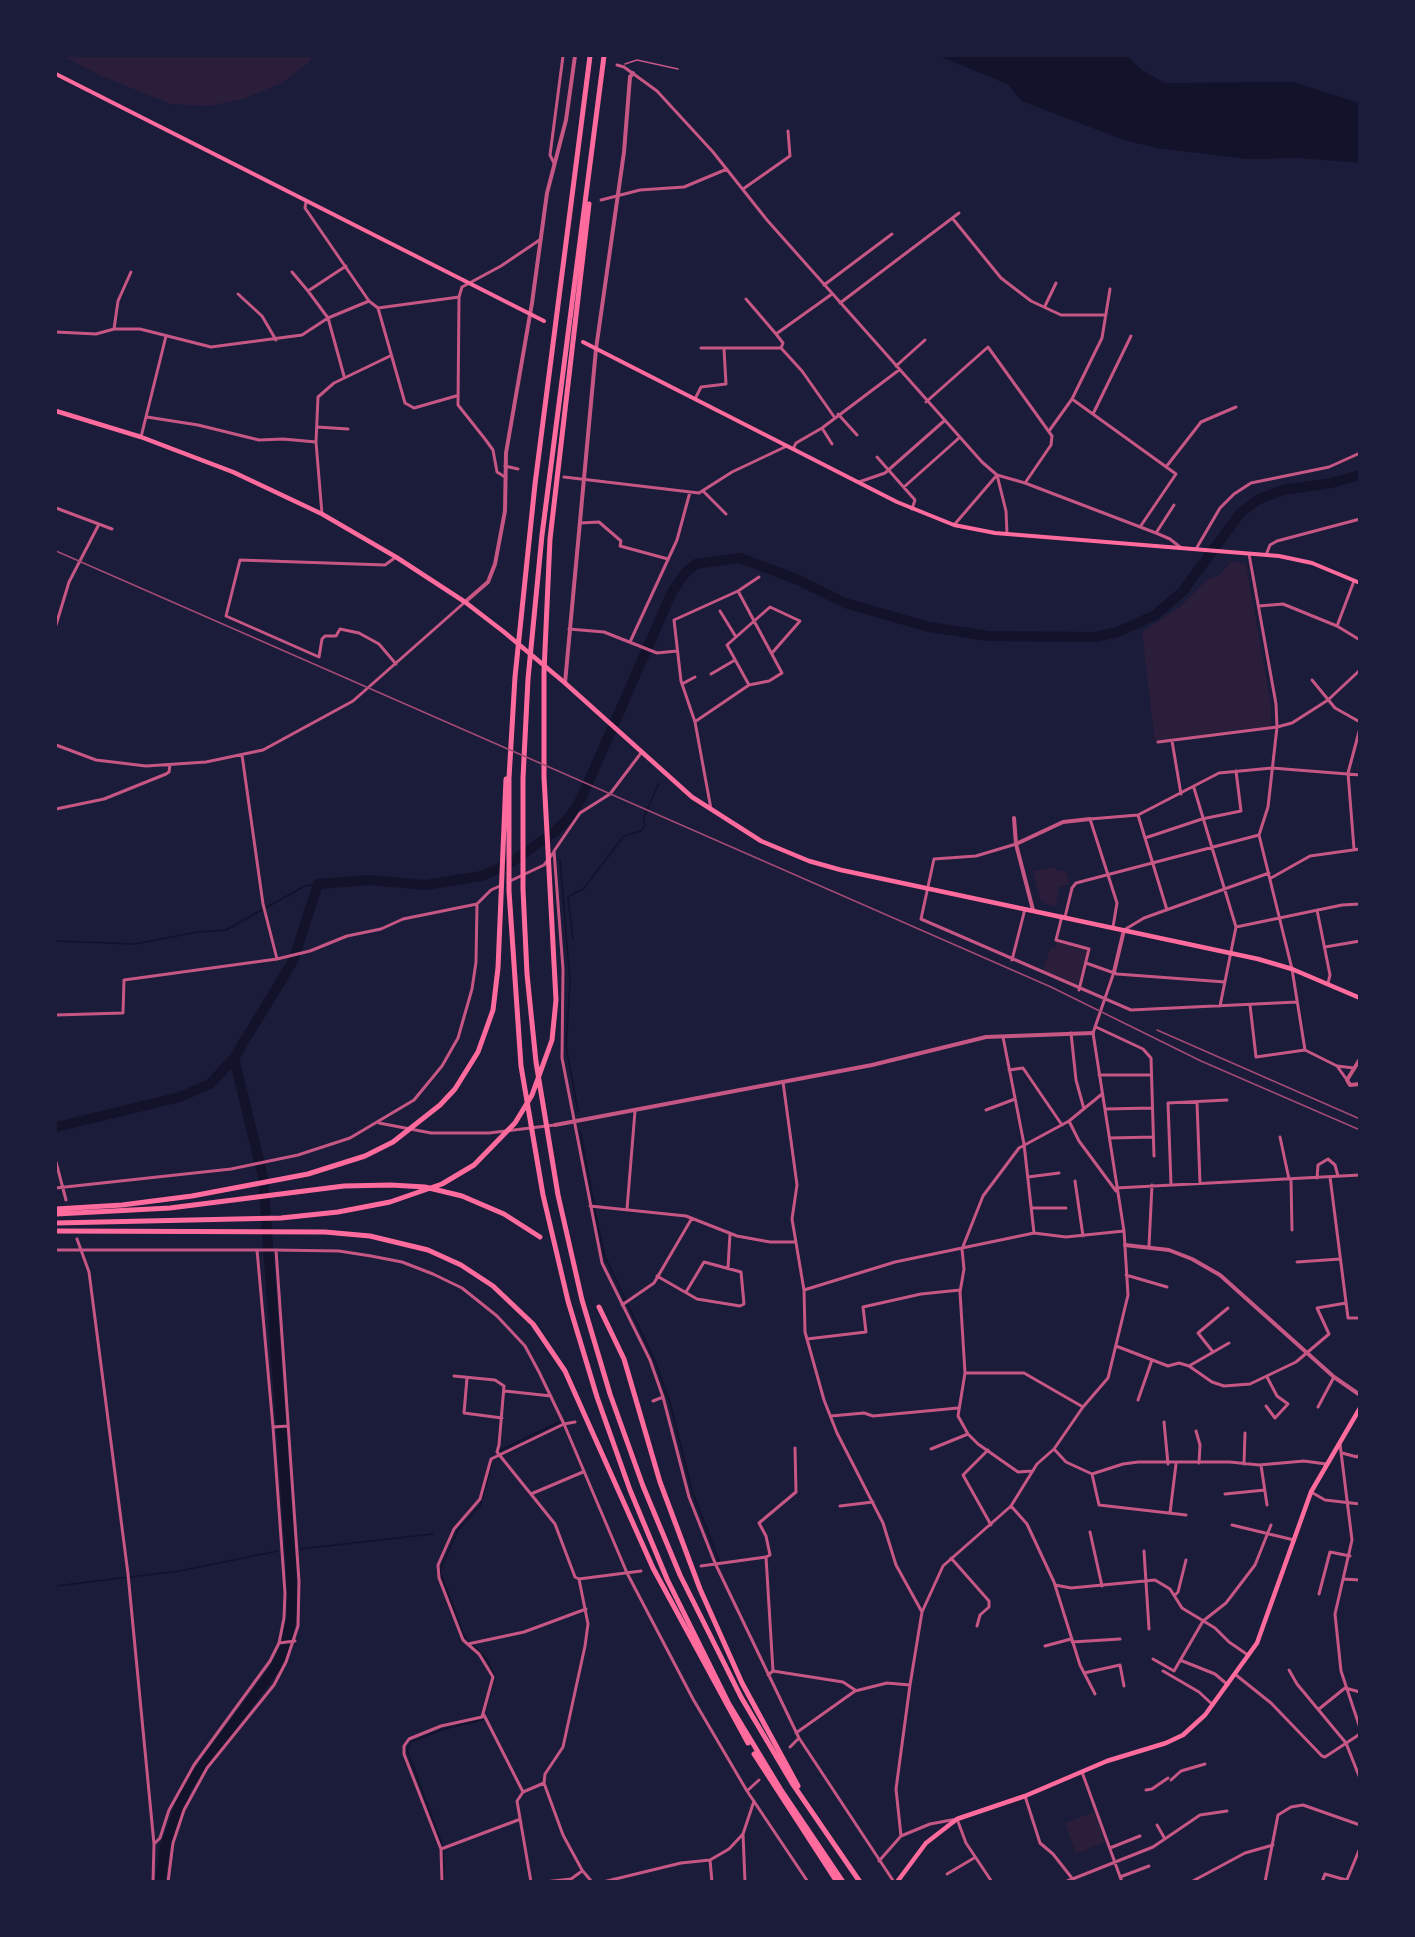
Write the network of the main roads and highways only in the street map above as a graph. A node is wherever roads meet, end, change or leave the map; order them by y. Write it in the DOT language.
graph roads {
  1 [pos="590,56"];
  2 [pos="604,56"];
  3 [pos="56,74"];
  4 [pos="596,124"];
  5 [pos="544,321"];
  6 [pos="583,342"];
  7 [pos="56,411"];
  8 [pos="1357,582"];
  9 [pos="515,677"];
  10 [pos="1359,998"];
  11 [pos="56,1209"];
  12 [pos="56,1214"];
  13 [pos="56,1223"];
  14 [pos="56,1231"];
  15 [pos="540,1237"];
  16 [pos="599,1306"];
  17 [pos="1359,1408"];
  18 [pos="821,1827"];
  19 [pos="837,1881"];
  20 [pos="843,1881"];
  21 [pos="860,1881"];
  22 [pos="895,1881"];
  1 -- 9 [label="highway"];
  2 -- 4 [label="highway"];
  3 -- 5 [label="main road"];
  4 -- 13 [label="highway"];
  4 -- 18 [label="highway"];
  6 -- 8 [label="main road"];
  7 -- 10 [label="main road"];
  9 -- 11 [label="highway"];
  9 -- 20 [label="highway"];
  12 -- 15 [label="highway"];
  14 -- 19 [label="highway"];
  16 -- 18 [label="highway"];
  17 -- 22 [label="main road"];
  18 -- 21 [label="highway"];
}
